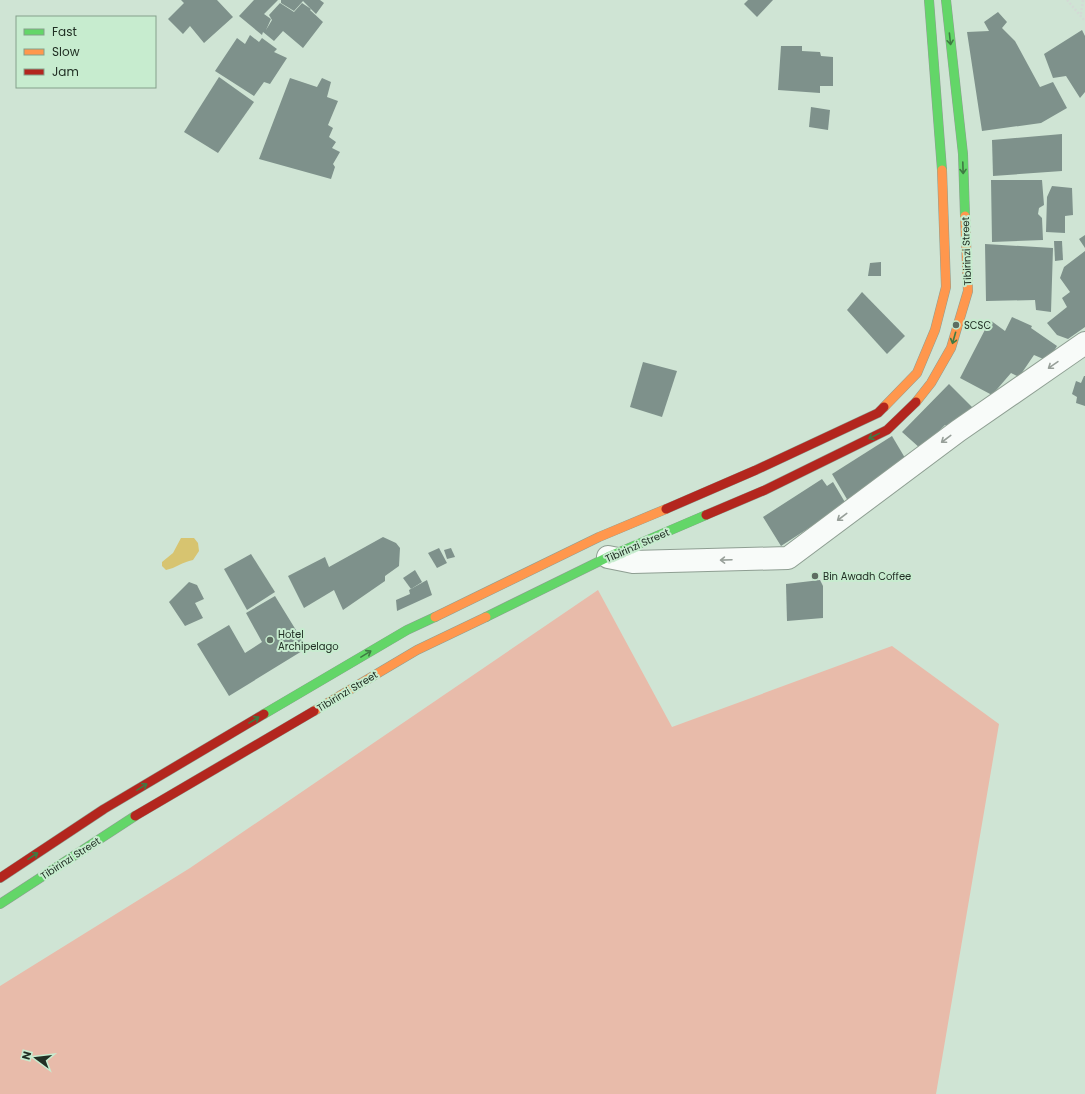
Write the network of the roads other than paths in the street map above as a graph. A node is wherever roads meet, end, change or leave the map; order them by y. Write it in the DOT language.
graph roads {
  1 [pos="929,0"];
  2 [pos="946,0"];
  3 [pos="1085,343"];
  4 [pos="608,557"];
  5 [pos="0,878"];
  6 [pos="0,904"];
  5 -- 1 [label="street, one-way"];
  2 -- 4 [label="street, Tibirinzi Street, one-way"];
  3 -- 4 [label="street, one-way"];
  4 -- 6 [label="street, Tibirinzi Street"];
}
